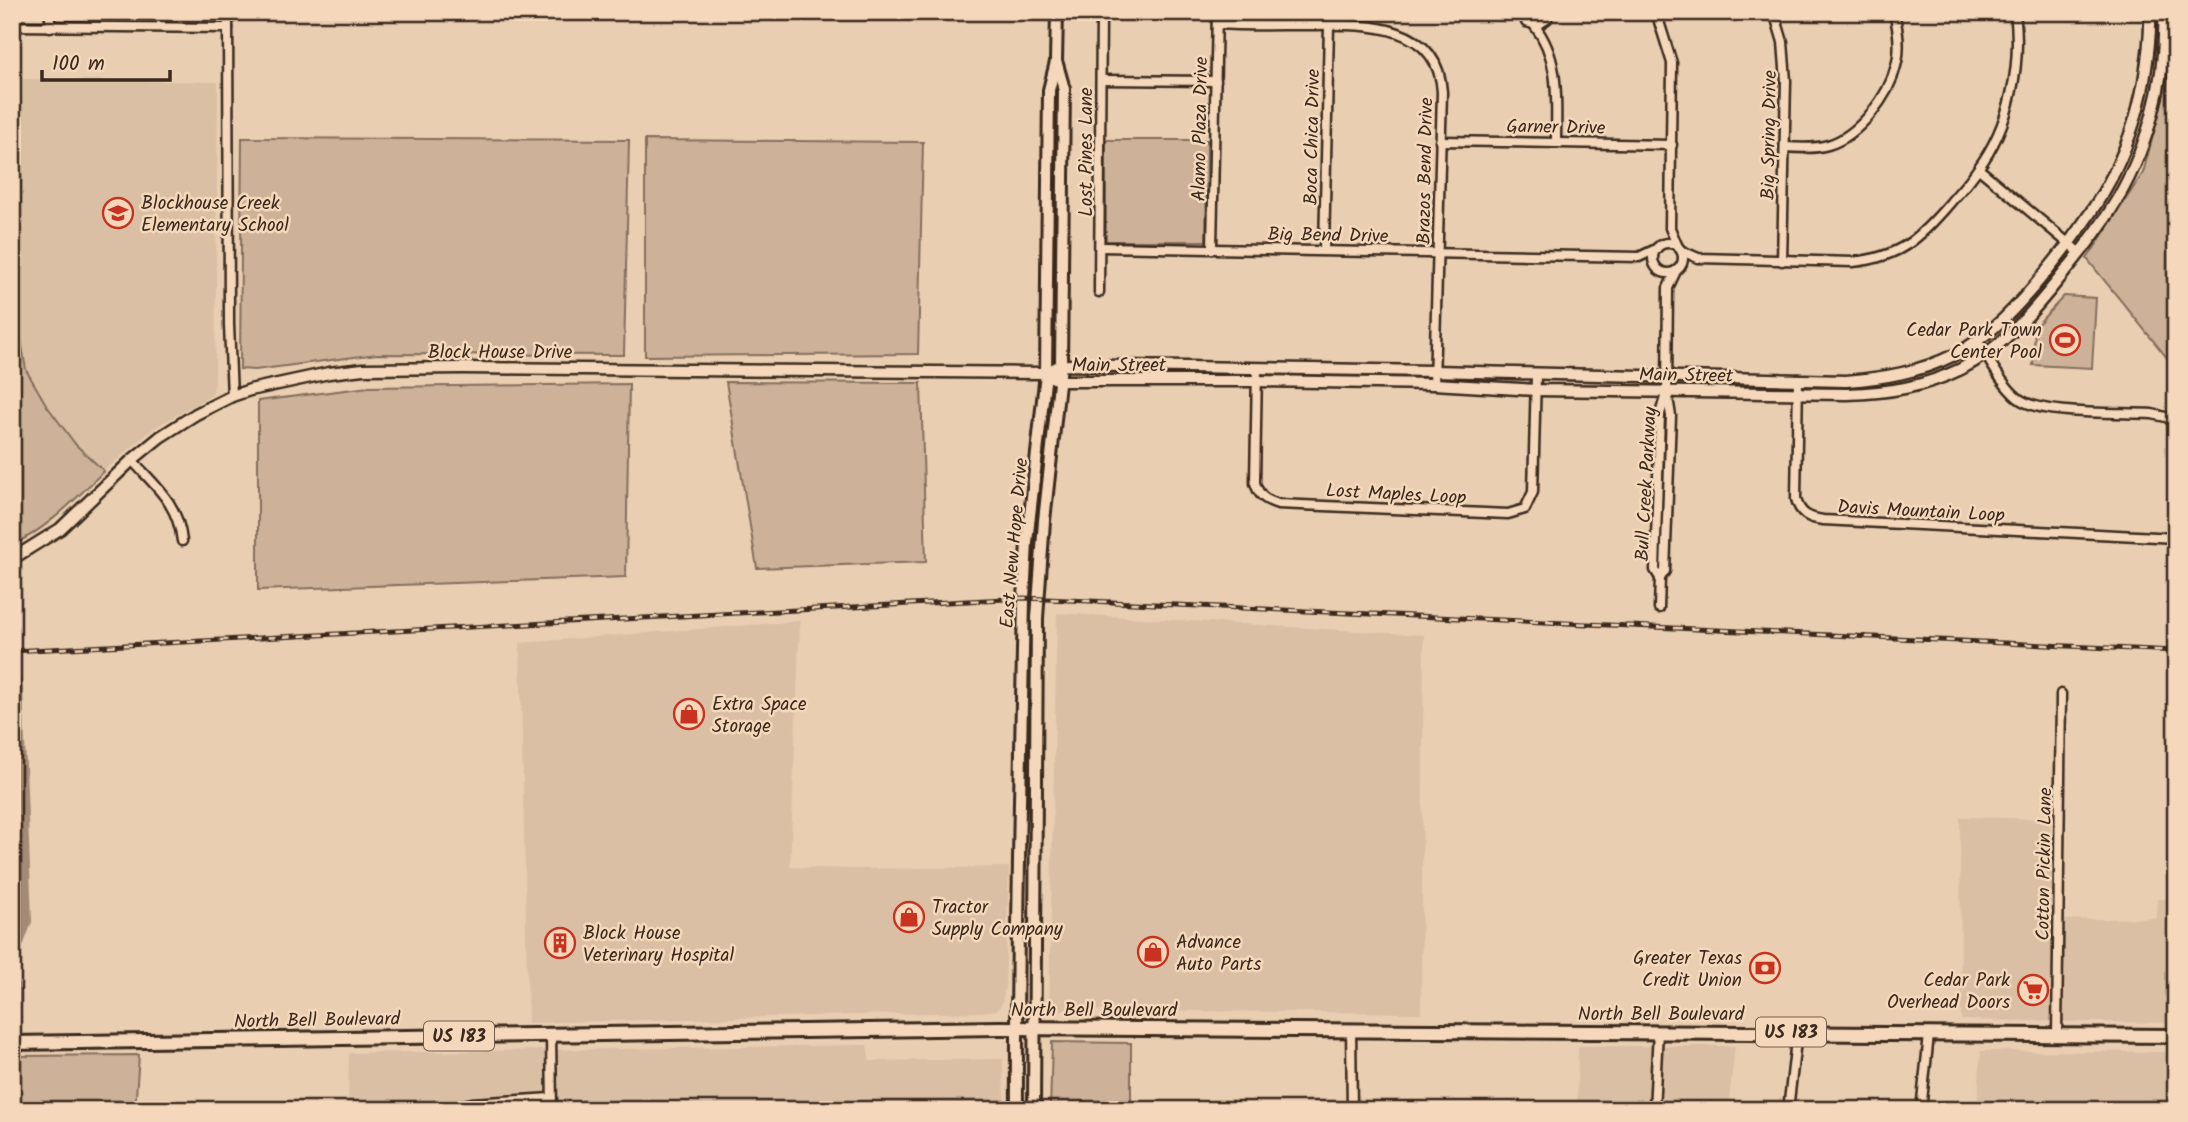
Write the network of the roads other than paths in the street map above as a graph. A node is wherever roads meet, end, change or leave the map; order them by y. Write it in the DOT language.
graph roads {
  1 [pos="50,12"];
  2 [pos="161,12"];
  3 [pos="228,12"];
  4 [pos="1057,12"];
  5 [pos="1101,12"];
  6 [pos="1217,12"];
  7 [pos="1523,12"];
  8 [pos="1656,12"];
  9 [pos="1774,12"];
  10 [pos="1894,12"];
  11 [pos="2015,12"];
  12 [pos="2150,12"];
  13 [pos="2164,12"];
  14 [pos="1550,15"];
  15 [pos="1217,24"];
  16 [pos="1329,25"];
  17 [pos="1534,25"];
  18 [pos="12,26"];
  19 [pos="50,27"];
  20 [pos="161,27"];
  21 [pos="228,28"];
  22 [pos="2151,37"];
  23 [pos="2165,38"];
  24 [pos="1545,40"];
  25 [pos="1056,62"];
  26 [pos="1101,80"];
  27 [pos="1216,81"];
  28 [pos="1440,141"];
  29 [pos="1556,143"];
  30 [pos="1672,145"];
  31 [pos="1785,147"];
  32 [pos="2120,162"];
  33 [pos="2132,168"];
  34 [pos="1979,169"];
  35 [pos="1670,228"];
  36 [pos="2070,243"];
  37 [pos="1100,247"];
  38 [pos="1212,247"];
  39 [pos="1658,248"];
  40 [pos="1680,249"];
  41 [pos="1324,250"];
  42 [pos="1438,253"];
  43 [pos="2080,253"];
  44 [pos="1639,257"];
  45 [pos="1698,258"];
  46 [pos="1782,261"];
  47 [pos="1658,268"];
  48 [pos="1678,269"];
  49 [pos="1668,288"];
  50 [pos="1099,292"];
  51 [pos="1977,341"];
  52 [pos="1986,353"];
  53 [pos="1061,365"];
  54 [pos="1257,368"];
  55 [pos="1434,370"];
  56 [pos="1046,373"];
  57 [pos="1536,374"];
  58 [pos="1667,377"];
  59 [pos="1798,379"];
  60 [pos="1059,381"];
  61 [pos="1256,381"];
  62 [pos="1434,384"];
  63 [pos="1536,390"];
  64 [pos="1667,392"];
  65 [pos="1797,393"];
  66 [pos="232,396"];
  67 [pos="2176,423"];
  68 [pos="132,460"];
  69 [pos="2176,538"];
  70 [pos="182,541"];
  71 [pos="12,559"];
  72 [pos="1659,608"];
  73 [pos="2062,694"];
  74 [pos="1017,1028"];
  75 [pos="1034,1028"];
  76 [pos="1351,1029"];
  77 [pos="1658,1031"];
  78 [pos="1797,1032"];
  79 [pos="551,1034"];
  80 [pos="1929,1035"];
  81 [pos="2057,1036"];
  82 [pos="2176,1036"];
  83 [pos="12,1044"];
  84 [pos="551,1098"];
  85 [pos="438,1110"];
  86 [pos="551,1110"];
  87 [pos="1017,1110"];
  88 [pos="1034,1110"];
  89 [pos="1352,1110"];
  90 [pos="1654,1110"];
  91 [pos="1788,1110"];
  92 [pos="1922,1110"];
  1 -- 19 [label="street"];
  2 -- 20 [label="street"];
  3 -- 21 [label="street"];
  4 -- 25 [label="main road, East New Hope Drive"];
  5 -- 26 [label="street, Lost Pines Lane"];
  6 -- 15 [label="street, Alamo Plaza Drive"];
  7 -- 17 [label="street"];
  8 -- 30 [label="street"];
  9 -- 31 [label="street, Big Spring Drive"];
  10 -- 31 [label="street"];
  11 -- 34 [label="street"];
  12 -- 22 [label="street, Main Street"];
  13 -- 23 [label="street, Main Street"];
  14 -- 17 [label="street"];
  14 -- 24 [label="street"];
  15 -- 16 [label="street, Brazos Bend Drive"];
  15 -- 27 [label="street, Alamo Plaza Drive"];
  16 -- 28 [label="street, Brazos Bend Drive"];
  16 -- 41 [label="street, Boca Chica Drive"];
  17 -- 24 [label="street"];
  18 -- 19 [label="street"];
  19 -- 20 [label="street"];
  20 -- 21 [label="street"];
  21 -- 66 [label="street"];
  22 -- 23 [label="street"];
  22 -- 32 [label="street, Main Street"];
  23 -- 33 [label="street, Main Street"];
  24 -- 29 [label="street"];
  25 -- 53 [label="main road, East New Hope Drive"];
  25 -- 56 [label="main road, East New Hope Drive"];
  26 -- 27 [label="street"];
  26 -- 37 [label="street, Lost Pines Lane"];
  27 -- 38 [label="street, Alamo Plaza Drive"];
  28 -- 29 [label="street, Garner Drive"];
  28 -- 42 [label="street, Brazos Bend Drive"];
  29 -- 30 [label="street, Garner Drive"];
  30 -- 35 [label="street"];
  31 -- 46 [label="street, Big Spring Drive"];
  32 -- 33 [label="street"];
  32 -- 36 [label="street, Main Street"];
  33 -- 43 [label="street, Main Street"];
  34 -- 36 [label="street"];
  34 -- 46 [label="street"];
  35 -- 39 [label="street"];
  35 -- 40 [label="street"];
  36 -- 43 [label="street"];
  36 -- 51 [label="street, Main Street"];
  37 -- 38 [label="street, Big Bend Drive"];
  37 -- 50 [label="street, Lost Pines Lane"];
  38 -- 41 [label="street, Big Bend Drive"];
  39 -- 40 [label="street"];
  39 -- 44 [label="street, Big Bend Drive"];
  39 -- 47 [label="street"];
  40 -- 45 [label="street"];
  40 -- 48 [label="street"];
  41 -- 42 [label="street, Big Bend Drive"];
  42 -- 44 [label="street, Big Bend Drive"];
  42 -- 55 [label="street, Brazos Bend Drive"];
  43 -- 52 [label="street, Main Street"];
  44 -- 47 [label="street, Big Bend Drive"];
  45 -- 46 [label="street"];
  45 -- 48 [label="street"];
  47 -- 48 [label="street"];
  47 -- 49 [label="street, Bull Creek Parkway"];
  48 -- 49 [label="street, Bull Creek Parkway"];
  49 -- 58 [label="street, Bull Creek Parkway"];
  51 -- 52 [label="street"];
  51 -- 59 [label="street, Main Street"];
  52 -- 65 [label="street, Main Street"];
  52 -- 67 [label="street"];
  53 -- 54 [label="street, Main Street"];
  53 -- 56 [label="street, Main Street"];
  53 -- 60 [label="main road, East New Hope Drive"];
  54 -- 55 [label="street, Main Street"];
  54 -- 61 [label="street, Lost Maples Loop"];
  55 -- 57 [label="street, Main Street"];
  55 -- 62 [label="street, Brazos Bend Drive"];
  56 -- 60 [label="street, Main Street"];
  56 -- 66 [label="street, Block House Drive"];
  56 -- 74 [label="main road, East New Hope Drive"];
  57 -- 58 [label="street, Main Street"];
  57 -- 63 [label="street, Lost Maples Loop"];
  58 -- 59 [label="street, Main Street"];
  58 -- 64 [label="street, Bull Creek Parkway"];
  59 -- 65 [label="street, Davis Mountain Loop"];
  60 -- 61 [label="street, Main Street"];
  60 -- 75 [label="main road, East New Hope Drive"];
  61 -- 62 [label="street, Main Street"];
  61 -- 63 [label="street, Lost Maples Loop"];
  62 -- 63 [label="street, Main Street"];
  63 -- 64 [label="street, Main Street"];
  64 -- 65 [label="street, Main Street"];
  64 -- 72 [label="street, Bull Creek Parkway"];
  65 -- 69 [label="street, Davis Mountain Loop"];
  66 -- 68 [label="street, Block House Drive"];
  68 -- 70 [label="street"];
  68 -- 71 [label="street, Block House Drive"];
  73 -- 81 [label="street, Cotton Pickin Lane"];
  74 -- 75 [label="main road, North Bell Boulevard / US 183"];
  74 -- 79 [label="main road, North Bell Boulevard / US 183"];
  74 -- 87 [label="main road, East New Hope Drive"];
  75 -- 76 [label="main road, North Bell Boulevard / US 183"];
  75 -- 88 [label="main road, East New Hope Drive"];
  76 -- 77 [label="main road, North Bell Boulevard / US 183"];
  76 -- 89 [label="street"];
  77 -- 78 [label="main road, North Bell Boulevard / US 183"];
  77 -- 90 [label="street"];
  78 -- 80 [label="main road, North Bell Boulevard / US 183"];
  78 -- 91 [label="street"];
  79 -- 83 [label="main road, North Bell Boulevard / US 183"];
  79 -- 84 [label="street"];
  80 -- 81 [label="main road, North Bell Boulevard / US 183"];
  80 -- 92 [label="street"];
  81 -- 82 [label="main road, North Bell Boulevard / US 183"];
  84 -- 85 [label="street"];
  84 -- 86 [label="street"];
}
